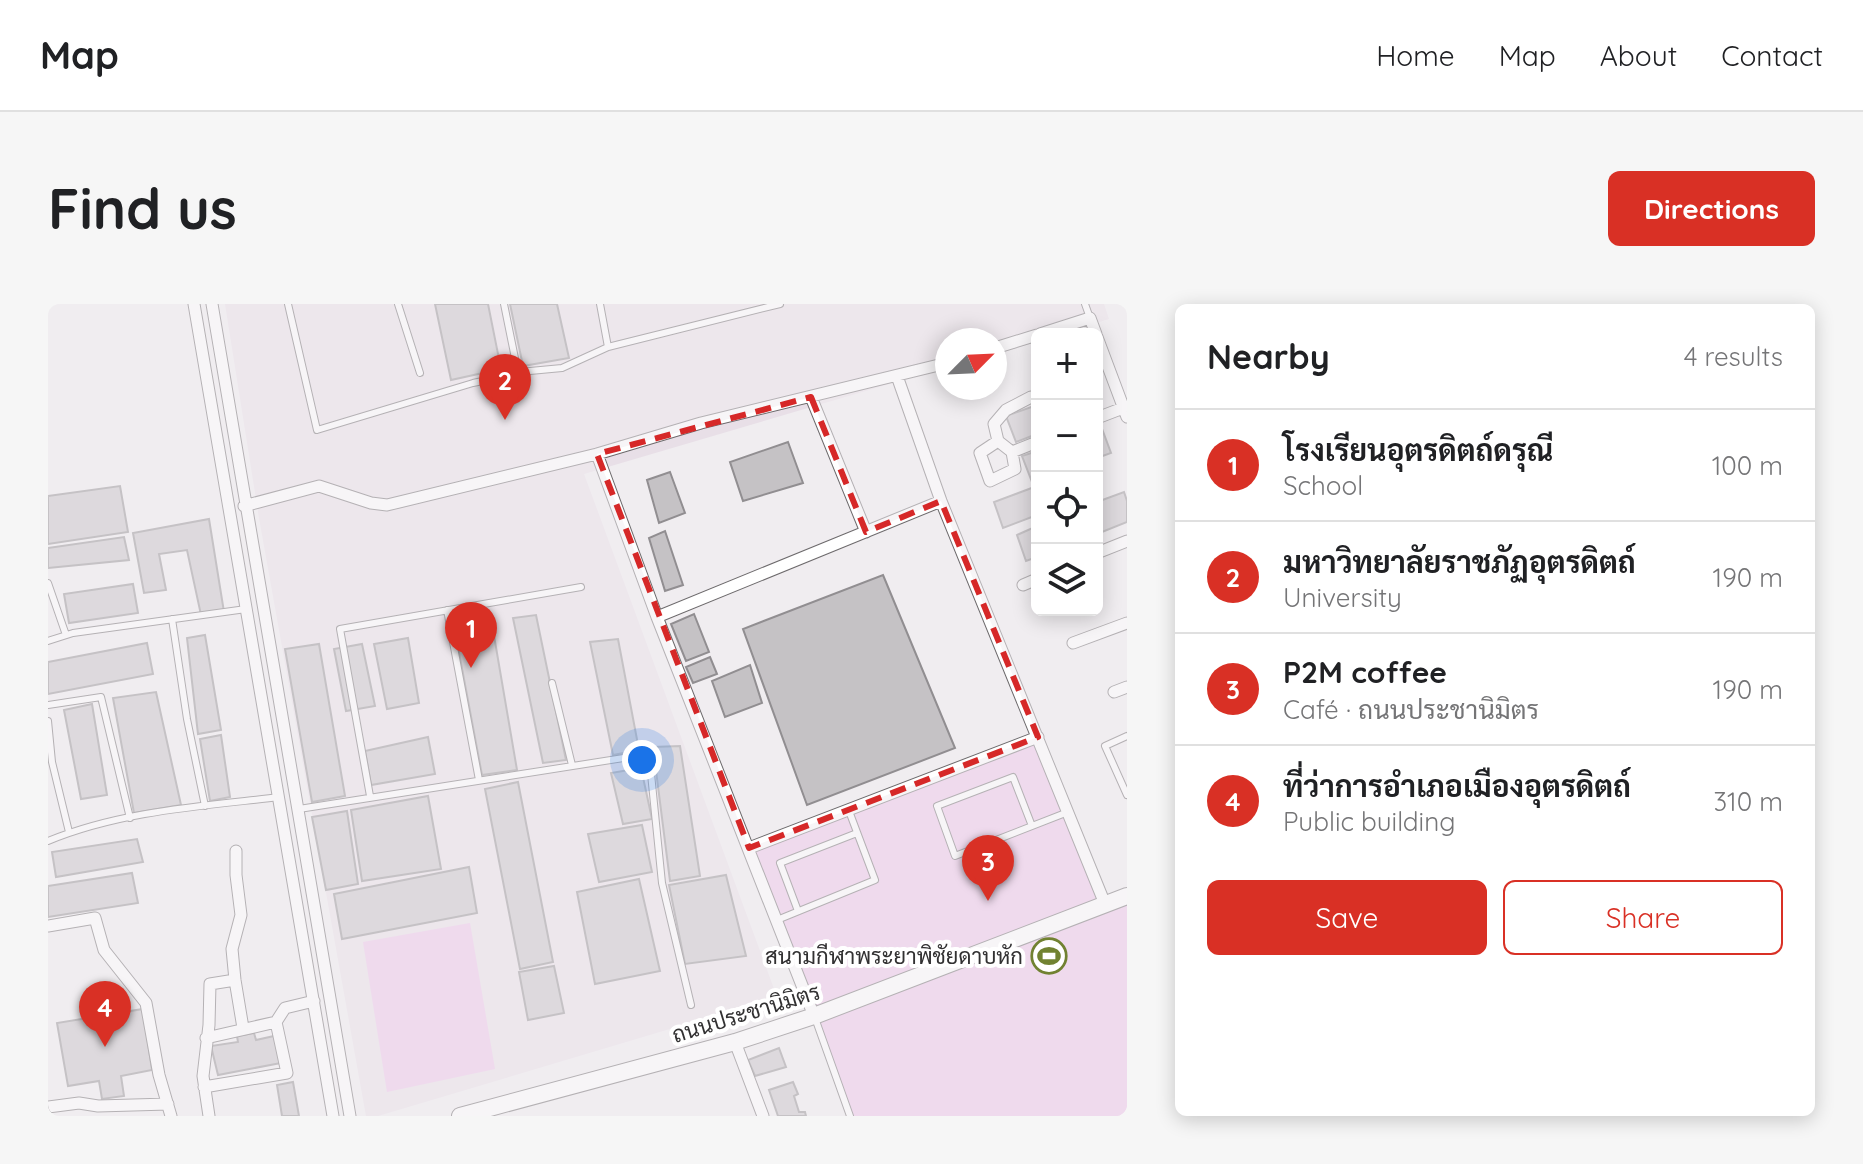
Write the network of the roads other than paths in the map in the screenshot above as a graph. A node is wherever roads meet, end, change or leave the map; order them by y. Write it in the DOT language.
graph roads {
  1 [pos="194,304"];
  2 [pos="212,304"];
  3 [pos="288,304"];
  4 [pos="398,304"];
  5 [pos="504,304"];
  6 [pos="600,304"];
  7 [pos="780,304"];
  8 [pos="1085,304"];
  9 [pos="1090,318"];
  10 [pos="1058,328"];
  11 [pos="1093,328"];
  12 [pos="1031,336"];
  13 [pos="1007,344"];
  14 [pos="608,347"];
  15 [pos="1103,354"];
  16 [pos="935,366"];
  17 [pos="420,373"];
  18 [pos="518,373"];
  19 [pos="897,376"];
  20 [pos="811,397"];
  21 [pos="1031,397"];
  22 [pos="1125,412"];
  23 [pos="1103,417"];
  24 [pos="998,441"];
  25 [pos="1031,444"];
  26 [pos="1012,452"];
  27 [pos="597,454"];
  28 [pos="941,501"];
  29 [pos="244,506"];
  30 [pos="866,532"];
  31 [pos="1127,541"];
  32 [pos="1103,551"];
  33 [pos="1031,582"];
  34 [pos="48,583"];
  35 [pos="1023,585"];
  36 [pos="581,587"];
  37 [pos="247,609"];
  38 [pos="447,610"];
  39 [pos="657,617"];
  40 [pos="172,619"];
  41 [pos="1127,623"];
  42 [pos="66,635"];
  43 [pos="48,641"];
  44 [pos="1073,643"];
  45 [pos="552,683"];
  46 [pos="1127,687"];
  47 [pos="1114,692"];
  48 [pos="48,705"];
  49 [pos="48,721"];
  50 [pos="1127,736"];
  51 [pos="1038,737"];
  52 [pos="572,765"];
  53 [pos="479,780"];
  54 [pos="1127,795"];
  55 [pos="370,796"];
  56 [pos="280,797"];
  57 [pos="205,806"];
  58 [pos="299,809"];
  59 [pos="848,810"];
  60 [pos="1068,812"];
  61 [pos="130,818"];
  62 [pos="1032,826"];
  63 [pos="69,832"];
  64 [pos="857,833"];
  65 [pos="48,841"];
  66 [pos="749,848"];
  67 [pos="236,851"];
  68 [pos="1127,896"];
  69 [pos="1105,904"];
  70 [pos="798,911"];
  71 [pos="777,920"];
  72 [pos="48,926"];
  73 [pos="235,980"];
  74 [pos="314,1001"];
  75 [pos="691,1005"];
  76 [pos="814,1016"];
  77 [pos="276,1022"];
  78 [pos="243,1028"];
  79 [pos="206,1038"];
  80 [pos="735,1042"];
  81 [pos="204,1087"];
  82 [pos="48,1107"];
  83 [pos="169,1110"];
  84 [pos="209,1116"];
  85 [pos="333,1116"];
  86 [pos="350,1116"];
  87 [pos="460,1116"];
  88 [pos="763,1116"];
  89 [pos="850,1116"];
  1 -- 37 [label="street"];
  2 -- 29 [label="street"];
  3 -- 18 [label="lane"];
  4 -- 17 [label="lane"];
  5 -- 18 [label="lane"];
  6 -- 14 [label="lane"];
  7 -- 14 [label="lane"];
  8 -- 9 [label="lane"];
  9 -- 10 [label="street"];
  9 -- 11 [label="street"];
  12 -- 13 [label="street"];
  14 -- 18 [label="lane"];
  15 -- 22 [label="street"];
  16 -- 19 [label="street"];
  19 -- 20 [label="street"];
  19 -- 28 [label="street"];
  20 -- 27 [label="street"];
  20 -- 30 [label="street"];
  21 -- 24 [label="street"];
  22 -- 23 [label="street"];
  24 -- 26 [label="street"];
  24 -- 26 [label="street"];
  25 -- 26 [label="street"];
  27 -- 29 [label="street"];
  27 -- 39 [label="street"];
  28 -- 30 [label="street"];
  28 -- 51 [label="street"];
  29 -- 58 [label="street"];
  30 -- 39 [label="street"];
  31 -- 32 [label="street"];
  33 -- 35 [label="street"];
  34 -- 42 [label="lane"];
  36 -- 38 [label="lane"];
  37 -- 40 [label="lane"];
  37 -- 56 [label="street"];
  38 -- 53 [label="lane"];
  38 -- 55 [label="lane"];
  39 -- 66 [label="street"];
  40 -- 42 [label="lane"];
  40 -- 57 [label="lane"];
  41 -- 44 [label="street"];
  42 -- 43 [label="lane"];
  45 -- 52 [label="lane"];
  46 -- 47 [label="street"];
  48 -- 61 [label="lane"];
  49 -- 63 [label="lane"];
  50 -- 54 [label="lane"];
  51 -- 59 [label="street"];
  51 -- 60 [label="street"];
  52 -- 53 [label="lane"];
  52 -- 75 [label="lane"];
  53 -- 55 [label="lane"];
  55 -- 58 [label="lane"];
  56 -- 57 [label="lane"];
  56 -- 74 [label="street"];
  57 -- 61 [label="lane"];
  58 -- 86 [label="street"];
  59 -- 64 [label="lane"];
  59 -- 66 [label="street"];
  60 -- 62 [label="lane"];
  60 -- 69 [label="street"];
  61 -- 63 [label="lane"];
  62 -- 62 [label="lane"];
  63 -- 65 [label="lane"];
  64 -- 70 [label="lane"];
  64 -- 70 [label="lane"];
  66 -- 71 [label="street"];
  67 -- 73 [label="street"];
  68 -- 69 [label="main road, ถนนประชานิมิตร"];
  69 -- 76 [label="main road, ถนนประชานิมิตร"];
  70 -- 71 [label="lane"];
  71 -- 76 [label="street"];
  72 -- 83 [label="street"];
  73 -- 78 [label="street"];
  73 -- 79 [label="street"];
  74 -- 77 [label="street"];
  74 -- 85 [label="street"];
  76 -- 80 [label="main road, ถนนประชานิมิตร"];
  76 -- 89 [label="lane"];
  77 -- 78 [label="street"];
  77 -- 81 [label="street"];
  78 -- 79 [label="street"];
  79 -- 81 [label="street"];
  80 -- 87 [label="main road, ถนนประชานิมิตร"];
  80 -- 88 [label="street"];
  81 -- 84 [label="street"];
  82 -- 83 [label="street"];
}
